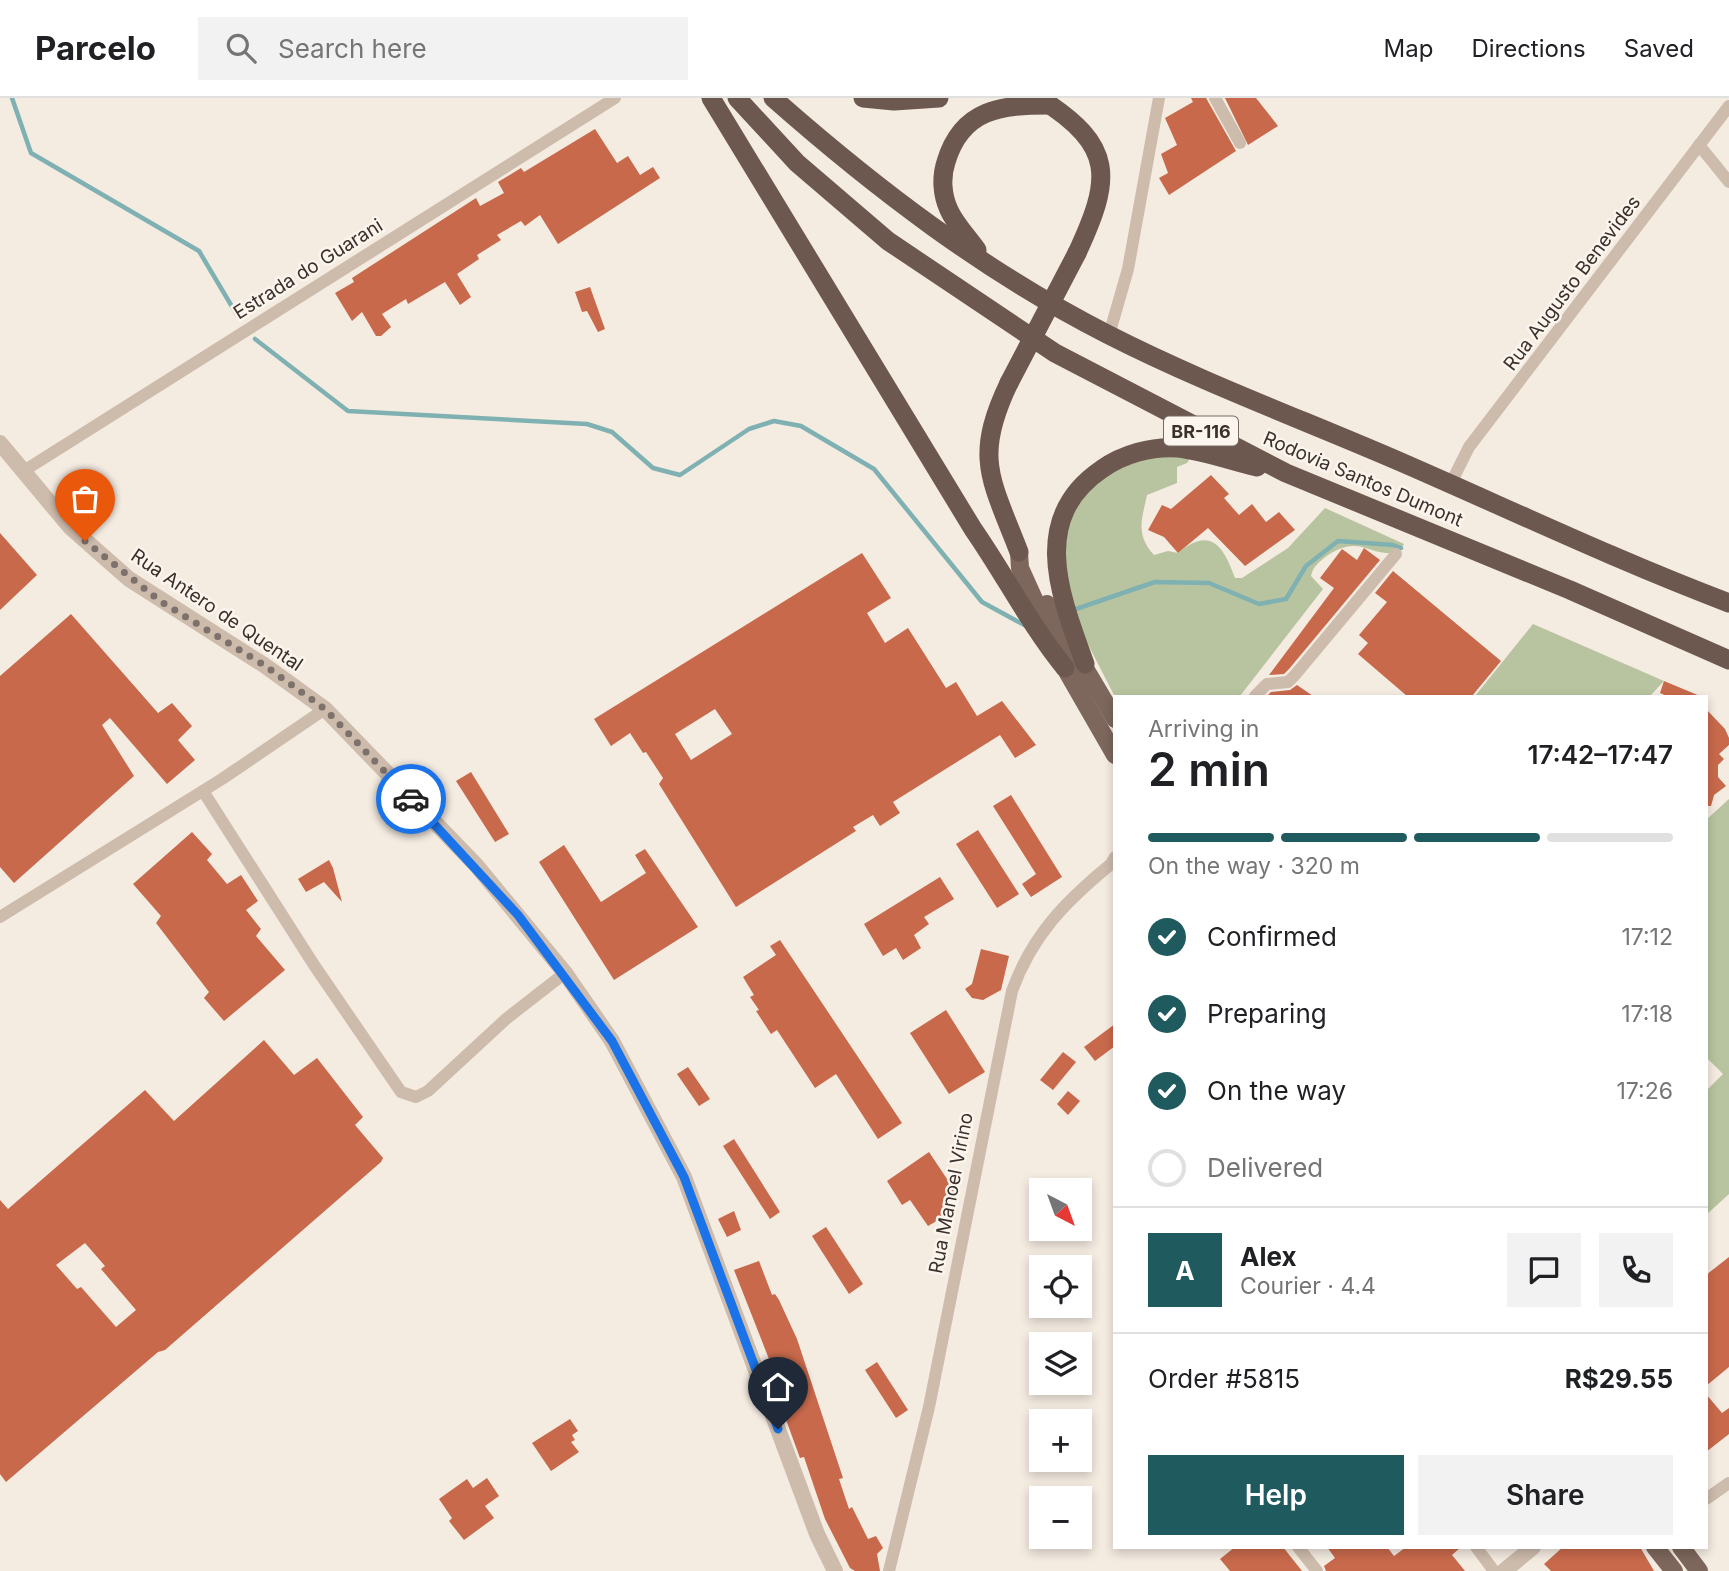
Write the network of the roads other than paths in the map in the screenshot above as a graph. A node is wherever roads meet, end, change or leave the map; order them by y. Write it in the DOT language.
graph roads {
  1 [pos="615,98"];
  2 [pos="711,98"];
  3 [pos="737,98"];
  4 [pos="773,98"];
  5 [pos="863,98"];
  6 [pos="939,98"];
  7 [pos="1159,98"];
  8 [pos="1215,98"];
  9 [pos="1045,101"];
  10 [pos="1729,106"];
  11 [pos="1240,143"];
  12 [pos="1699,145"];
  13 [pos="1729,182"];
  14 [pos="988,264"];
  15 [pos="1109,335"];
  16 [pos="0,443"];
  17 [pos="22,472"];
  18 [pos="1286,473"];
  19 [pos="1450,485"];
  20 [pos="1019,552"];
  21 [pos="1396,554"];
  22 [pos="1729,603"];
  23 [pos="1729,660"];
  24 [pos="1075,666"];
  25 [pos="1256,695"];
  26 [pos="325,709"];
  27 [pos="1113,716"];
  28 [pos="1113,751"];
  29 [pos="203,791"];
  30 [pos="1113,860"];
  31 [pos="0,917"];
  32 [pos="565,973"];
  33 [pos="1729,1483"];
  34 [pos="1708,1498"];
  35 [pos="1299,1549"];
  36 [pos="1478,1549"];
  37 [pos="1531,1549"];
  38 [pos="1657,1549"];
  39 [pos="1682,1549"];
  40 [pos="835,1571"];
  41 [pos="889,1571"];
  42 [pos="1317,1571"];
  43 [pos="1494,1571"];
  44 [pos="1504,1571"];
  45 [pos="1674,1571"];
  46 [pos="1699,1571"];
  1 -- 17 [label="street, Estrada do Guarani"];
  2 -- 24 [label="highway"];
  3 -- 18 [label="highway, Rodovia Santos Dumont / BR-116"];
  4 -- 14 [label="highway, Rodovia Santos Dumont / BR-116"];
  5 -- 6 [label="highway"];
  7 -- 15 [label="street"];
  8 -- 11 [label="street"];
  9 -- 14 [label="highway"];
  9 -- 20 [label="highway, bridge"];
  10 -- 12 [label="street, Rua Augusto Benevides"];
  12 -- 13 [label="street"];
  12 -- 19 [label="street, Rua Augusto Benevides"];
  14 -- 15 [label="highway, Rodovia Santos Dumont / BR-116"];
  15 -- 19 [label="highway, Rodovia Santos Dumont / BR-116"];
  16 -- 17 [label="street, Rua Antero de Quental"];
  17 -- 26 [label="street, Rua Antero de Quental"];
  18 -- 23 [label="highway, Rodovia Santos Dumont / BR-116"];
  18 -- 24 [label="highway"];
  19 -- 22 [label="highway, Rodovia Santos Dumont / BR-116"];
  20 -- 24 [label="main road"];
  21 -- 25 [label="street"];
  24 -- 27 [label="main road"];
  24 -- 28 [label="main road"];
  26 -- 29 [label="street"];
  26 -- 32 [label="street, Rua Antero de Quental"];
  29 -- 31 [label="street"];
  29 -- 32 [label="street"];
  30 -- 41 [label="street, Rua Manoel Virino"];
  32 -- 40 [label="street, Rua Antero de Quental"];
  33 -- 34 [label="street"];
  35 -- 42 [label="street"];
  36 -- 43 [label="street"];
  37 -- 44 [label="street"];
  38 -- 45 [label="main road"];
  39 -- 46 [label="main road"];
}
